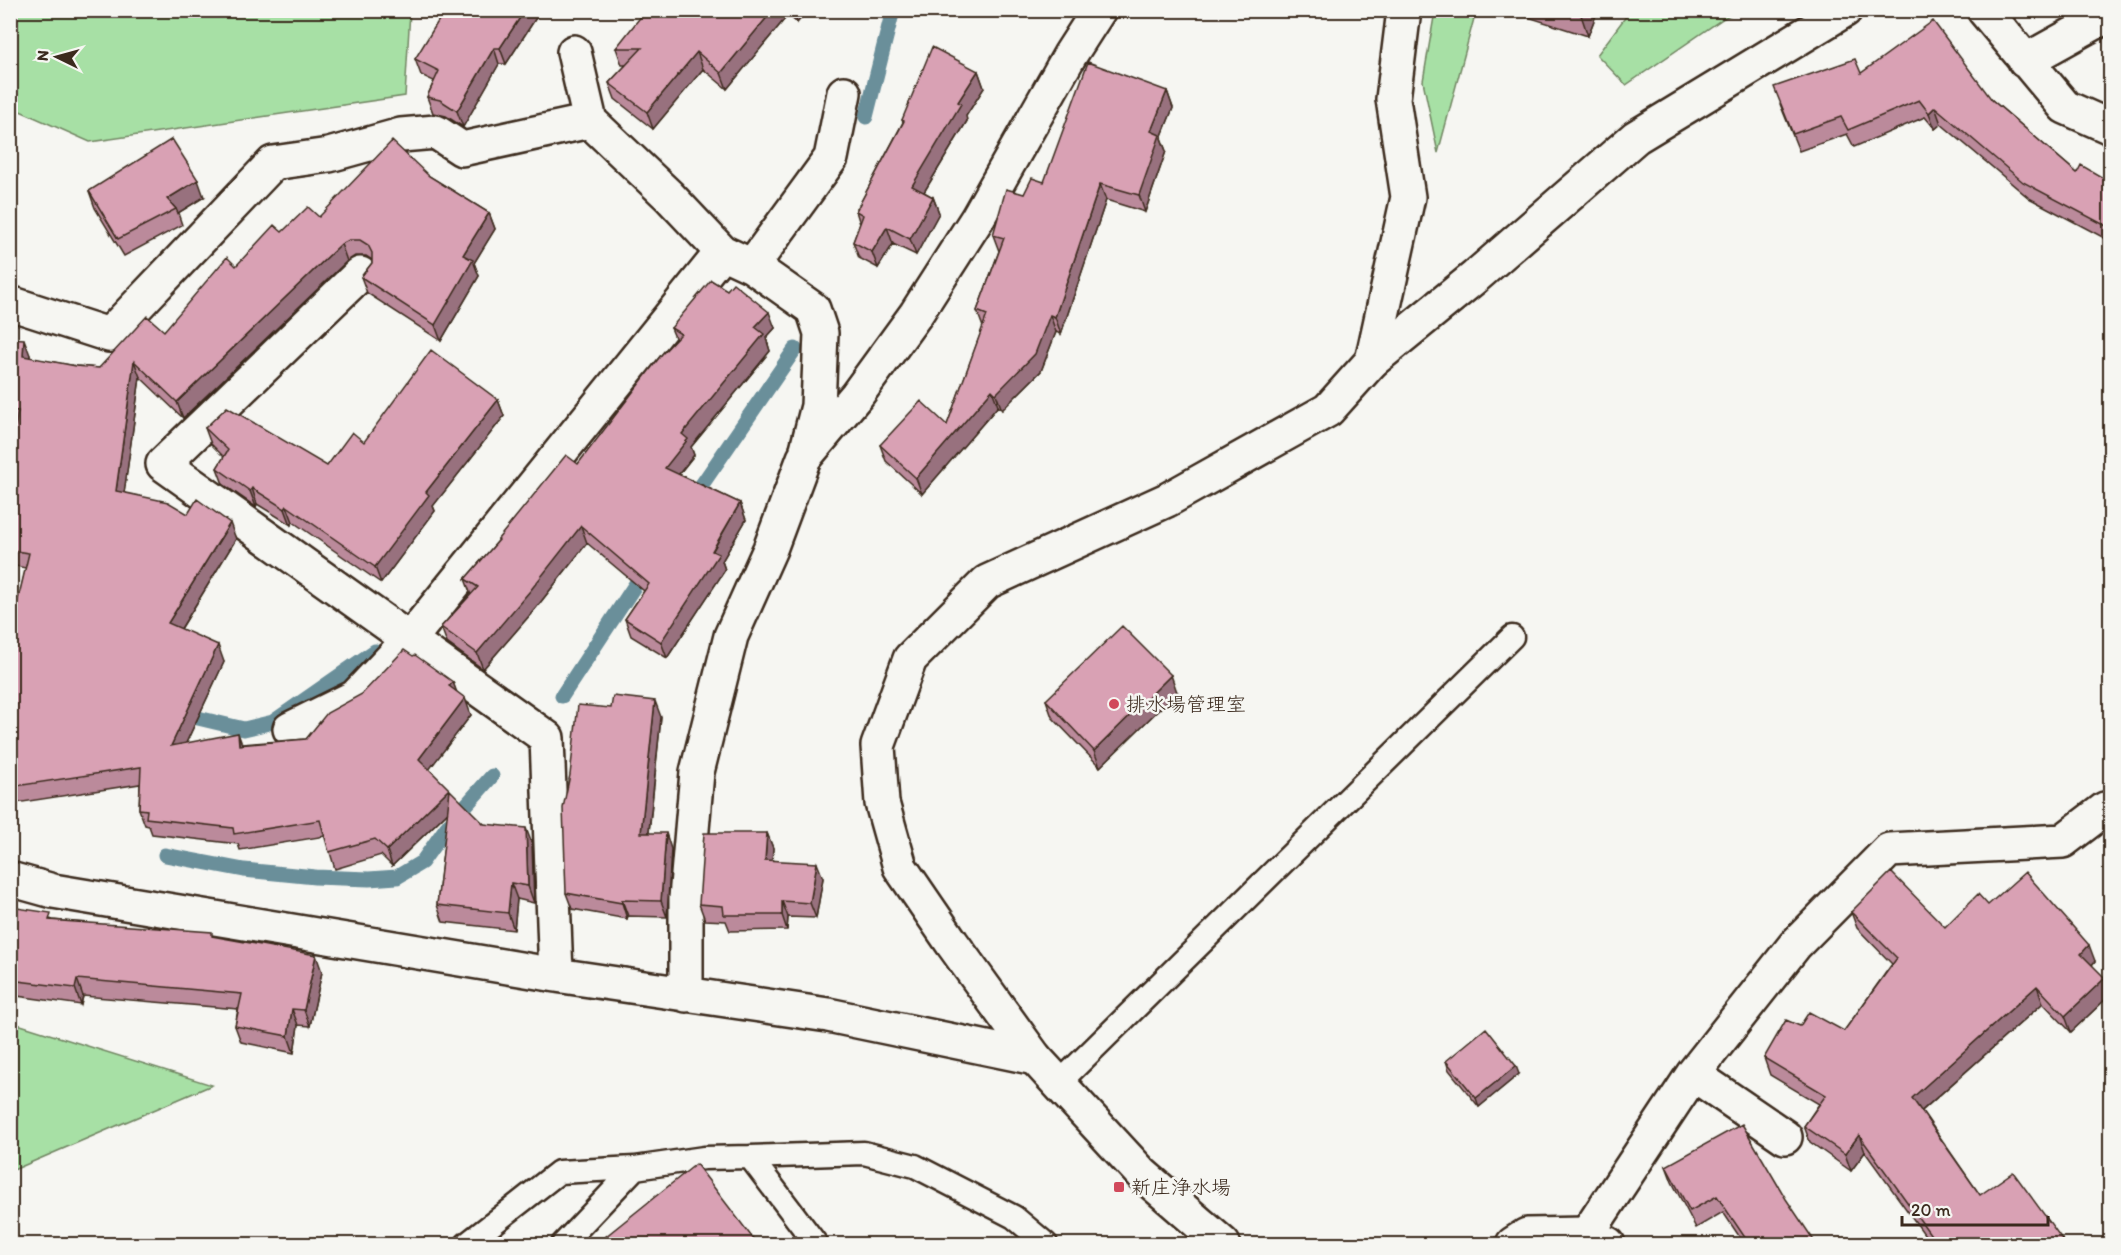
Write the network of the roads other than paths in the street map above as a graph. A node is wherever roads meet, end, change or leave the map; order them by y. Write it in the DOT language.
graph roads {
  1 [pos="1099,10"];
  2 [pos="1404,10"];
  3 [pos="1845,10"];
  4 [pos="1984,10"];
  5 [pos="2110,14"];
  6 [pos="574,52"];
  7 [pos="2025,61"];
  8 [pos="844,93"];
  9 [pos="590,121"];
  10 [pos="2110,126"];
  11 [pos="722,252"];
  12 [pos="752,266"];
  13 [pos="360,274"];
  14 [pos="10,303"];
  15 [pos="1372,361"];
  16 [pos="804,458"];
  17 [pos="1512,637"];
  18 [pos="409,640"];
  19 [pos="290,729"];
  20 [pos="2110,809"];
  21 [pos="10,879"];
  22 [pos="556,975"];
  23 [pos="686,995"];
  24 [pos="1035,1058"];
  25 [pos="1693,1074"];
  26 [pos="1058,1084"];
  27 [pos="1785,1137"];
  28 [pos="750,1157"];
  29 [pos="635,1168"];
  30 [pos="1597,1239"];
  31 [pos="467,1245"];
  32 [pos="563,1245"];
  33 [pos="816,1245"];
  34 [pos="1046,1245"];
  35 [pos="1223,1245"];
  36 [pos="1513,1245"];
  1 -- 16 [label="street"];
  2 -- 15 [label="street"];
  3 -- 15 [label="street"];
  4 -- 7 [label="street"];
  5 -- 7 [label="street"];
  6 -- 9 [label="street"];
  7 -- 10 [label="street"];
  8 -- 12 [label="street"];
  9 -- 11 [label="street"];
  9 -- 14 [label="street"];
  11 -- 12 [label="street"];
  11 -- 18 [label="street"];
  12 -- 16 [label="street"];
  13 -- 18 [label="street"];
  15 -- 24 [label="street"];
  16 -- 23 [label="street"];
  17 -- 26 [label="lane"];
  18 -- 19 [label="street"];
  18 -- 22 [label="street"];
  20 -- 25 [label="street"];
  21 -- 22 [label="street"];
  22 -- 23 [label="street"];
  23 -- 24 [label="street"];
  24 -- 26 [label="street"];
  25 -- 27 [label="street"];
  25 -- 30 [label="street"];
  26 -- 35 [label="street"];
  28 -- 29 [label="lane"];
  28 -- 33 [label="lane"];
  28 -- 34 [label="lane"];
  29 -- 31 [label="lane"];
  29 -- 32 [label="lane"];
  30 -- 36 [label="street"];
}
